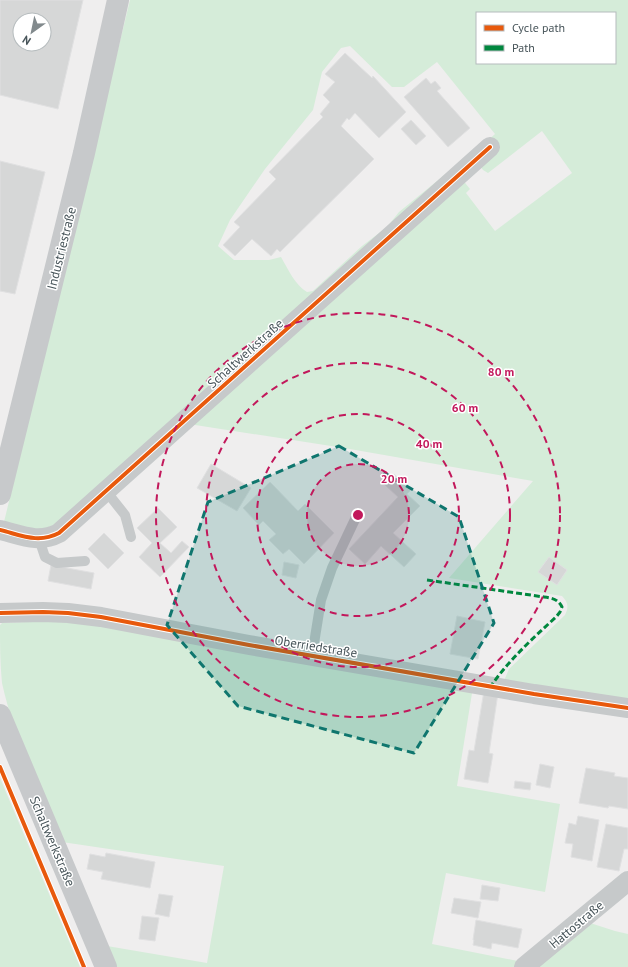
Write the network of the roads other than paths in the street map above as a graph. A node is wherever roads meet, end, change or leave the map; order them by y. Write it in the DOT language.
graph roads {
  1 [pos="118,0"];
  2 [pos="490,146"];
  3 [pos="106,491"];
  4 [pos="0,494"];
  5 [pos="358,513"];
  6 [pos="0,530"];
  7 [pos="131,537"];
  8 [pos="39,539"];
  9 [pos="85,561"];
  10 [pos="0,613"];
  11 [pos="312,656"];
  12 [pos="628,708"];
  13 [pos="0,715"];
  14 [pos="628,881"];
  15 [pos="106,967"];
  16 [pos="524,967"];
  1 -- 4 [label="street, Industriestraße"];
  2 -- 3 [label="street, Schaltwerkstraße"];
  3 -- 7 [label="lane"];
  3 -- 8 [label="street, Schaltwerkstraße"];
  5 -- 11 [label="lane, Oberriedstraße"];
  6 -- 8 [label="street, Schaltwerkstraße"];
  8 -- 9 [label="lane"];
  10 -- 11 [label="street, Oberriedstraße"];
  11 -- 12 [label="street, Oberriedstraße"];
  13 -- 15 [label="street, Schaltwerkstraße"];
  14 -- 16 [label="street, Hattostraße"];
}
